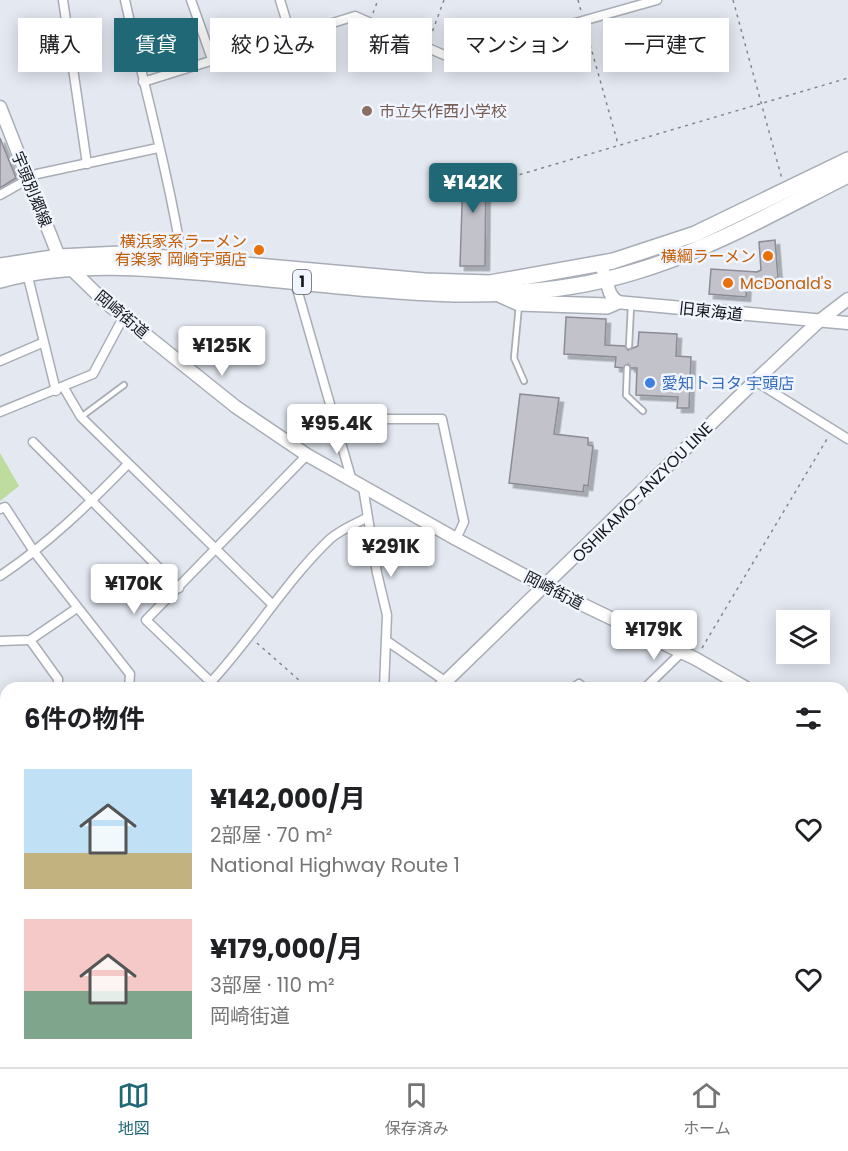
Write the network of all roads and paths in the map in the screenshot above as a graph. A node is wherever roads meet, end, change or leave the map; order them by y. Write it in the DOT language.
graph roads {
  1 [pos="63,0"];
  2 [pos="125,0"];
  3 [pos="191,0"];
  4 [pos="280,0"];
  5 [pos="378,0"];
  6 [pos="444,0"];
  7 [pos="578,0"];
  8 [pos="657,0"];
  9 [pos="733,0"];
  10 [pos="286,18"];
  11 [pos="371,18"];
  12 [pos="583,18"];
  13 [pos="591,18"];
  14 [pos="432,33"];
  15 [pos="591,46"];
  16 [pos="210,54"];
  17 [pos="210,63"];
  18 [pos="848,78"];
  19 [pos="143,82"];
  20 [pos="762,104"];
  21 [pos="0,107"];
  22 [pos="618,144"];
  23 [pos="158,148"];
  24 [pos="848,160"];
  25 [pos="87,164"];
  26 [pos="848,175"];
  27 [pos="28,181"];
  28 [pos="498,181"];
  29 [pos="786,191"];
  30 [pos="0,195"];
  31 [pos="59,257"];
  32 [pos="182,258"];
  33 [pos="601,264"];
  34 [pos="0,266"];
  35 [pos="70,268"];
  36 [pos="27,273"];
  37 [pos="605,279"];
  38 [pos="0,280"];
  39 [pos="296,282"];
  40 [pos="496,293"];
  41 [pos="848,299"];
  42 [pos="624,302"];
  43 [pos="519,303"];
  44 [pos="124,316"];
  45 [pos="818,322"];
  46 [pos="848,323"];
  47 [pos="42,343"];
  48 [pos="629,346"];
  49 [pos="0,362"];
  50 [pos="627,368"];
  51 [pos="524,381"];
  52 [pos="755,381"];
  53 [pos="124,385"];
  54 [pos="60,389"];
  55 [pos="643,411"];
  56 [pos="0,412"];
  57 [pos="81,417"];
  58 [pos="339,428"];
  59 [pos="832,430"];
  60 [pos="848,439"];
  61 [pos="33,442"];
  62 [pos="307,455"];
  63 [pos="128,464"];
  64 [pos="357,484"];
  65 [pos="92,501"];
  66 [pos="0,509"];
  67 [pos="366,518"];
  68 [pos="456,539"];
  69 [pos="216,549"];
  70 [pos="35,553"];
  71 [pos="0,576"];
  72 [pos="546,587"];
  73 [pos="179,588"];
  74 [pos="272,604"];
  75 [pos="77,608"];
  76 [pos="249,635"];
  77 [pos="30,640"];
  78 [pos="0,641"];
  79 [pos="387,641"];
  80 [pos="681,653"];
  81 [pos="696,659"];
  82 [pos="58,682"];
  83 [pos="129,682"];
  84 [pos="211,682"];
  85 [pos="216,682"];
  86 [pos="301,682"];
  87 [pos="384,682"];
  88 [pos="442,682"];
  89 [pos="451,682"];
  90 [pos="651,682"];
  91 [pos="736,682"];
  1 -- 25 [label="street"];
  2 -- 19 [label="street"];
  3 -- 16 [label="street"];
  4 -- 10 [label="street"];
  5 -- 11 [label="path"];
  6 -- 14 [label="path"];
  7 -- 12 [label="path"];
  8 -- 13 [label="street"];
  9 -- 20 [label="path"];
  15 -- 22 [label="path"];
  17 -- 19 [label="street"];
  18 -- 20 [label="path"];
  19 -- 23 [label="street"];
  20 -- 22 [label="path"];
  20 -- 29 [label="path"];
  21 -- 27 [label="street, 宇頭別郷線"];
  22 -- 28 [label="path"];
  23 -- 25 [label="street"];
  23 -- 32 [label="street"];
  24 -- 29 [label="highway, 1"];
  25 -- 27 [label="street"];
  26 -- 37 [label="highway, 1"];
  27 -- 30 [label="street"];
  27 -- 31 [label="street, 宇頭別郷線"];
  29 -- 33 [label="highway, 1"];
  31 -- 32 [label="highway, 1"];
  31 -- 34 [label="highway, 1"];
  31 -- 35 [label="street, 宇頭別郷線"];
  32 -- 33 [label="highway, 1"];
  33 -- 37 [label="street"];
  35 -- 36 [label="highway, 1"];
  35 -- 39 [label="highway, 1"];
  35 -- 44 [label="street, 岡崎街道"];
  36 -- 38 [label="highway, 1"];
  36 -- 47 [label="street"];
  37 -- 40 [label="highway, 1"];
  37 -- 42 [label="street"];
  39 -- 40 [label="highway, 1"];
  39 -- 58 [label="street"];
  40 -- 43 [label="highway"];
  41 -- 45 [label="street, OSHIKAMO-ANZYOU LINE"];
  42 -- 43 [label="highway"];
  42 -- 45 [label="street, 旧東海道"];
  42 -- 48 [label="lane"];
  43 -- 51 [label="lane"];
  44 -- 54 [label="street"];
  44 -- 62 [label="street, 岡崎街道"];
  45 -- 46 [label="street, 旧東海道"];
  45 -- 52 [label="street, OSHIKAMO-ANZYOU LINE"];
  47 -- 49 [label="street"];
  47 -- 54 [label="street"];
  50 -- 55 [label="lane"];
  52 -- 59 [label="street"];
  52 -- 72 [label="street, OSHIKAMO-ANZYOU LINE"];
  53 -- 57 [label="lane"];
  54 -- 56 [label="street"];
  54 -- 57 [label="street"];
  57 -- 63 [label="street"];
  58 -- 64 [label="street"];
  58 -- 68 [label="street"];
  59 -- 60 [label="street"];
  59 -- 81 [label="path"];
  61 -- 65 [label="street"];
  62 -- 64 [label="street, 岡崎街道"];
  62 -- 69 [label="street"];
  63 -- 65 [label="street"];
  63 -- 69 [label="street"];
  64 -- 67 [label="street"];
  64 -- 68 [label="street, 岡崎街道"];
  65 -- 70 [label="street"];
  65 -- 73 [label="street"];
  66 -- 70 [label="street"];
  67 -- 74 [label="street"];
  67 -- 79 [label="street"];
  68 -- 72 [label="street, 岡崎街道"];
  69 -- 73 [label="street"];
  69 -- 74 [label="street"];
  70 -- 71 [label="street"];
  70 -- 75 [label="street"];
  72 -- 80 [label="street, 岡崎街道"];
  72 -- 89 [label="street, OSHIKAMO-ANZYOU LINE"];
  73 -- 84 [label="street"];
  74 -- 76 [label="street"];
  75 -- 77 [label="street"];
  75 -- 83 [label="street"];
  76 -- 85 [label="street"];
  76 -- 86 [label="path"];
  77 -- 78 [label="street"];
  77 -- 82 [label="street"];
  79 -- 87 [label="street"];
  79 -- 88 [label="street"];
  80 -- 81 [label="street, 岡崎街道"];
  80 -- 90 [label="street"];
  81 -- 91 [label="street, 岡崎街道"];
}
